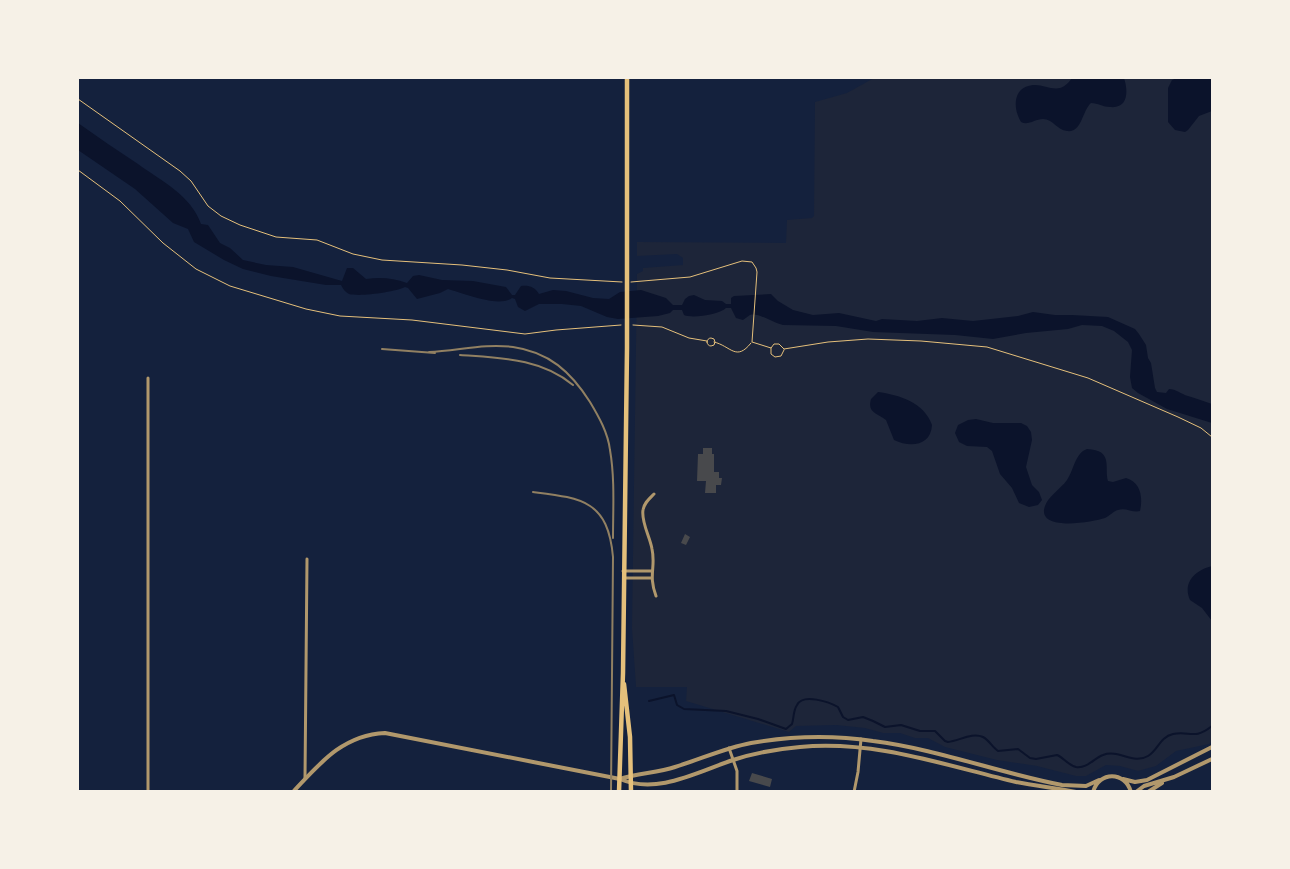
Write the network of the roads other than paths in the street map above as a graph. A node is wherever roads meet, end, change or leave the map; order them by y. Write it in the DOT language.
graph roads {
  1 [pos="627,78"];
  2 [pos="148,378"];
  3 [pos="654,494"];
  4 [pos="308,558"];
  5 [pos="623,571"];
  6 [pos="652,571"];
  7 [pos="623,578"];
  8 [pos="651,578"];
  9 [pos="656,596"];
  10 [pos="622,673"];
  11 [pos="861,739"];
  12 [pos="861,747"];
  13 [pos="1212,747"];
  14 [pos="729,748"];
  15 [pos="1212,759"];
  16 [pos="734,760"];
  17 [pos="631,775"];
  18 [pos="305,778"];
  19 [pos="620,779"];
  20 [pos="1123,779"];
  21 [pos="1099,780"];
  22 [pos="1168,780"];
  23 [pos="631,784"];
  24 [pos="1066,791"];
  25 [pos="148,792"];
  26 [pos="293,792"];
  27 [pos="619,792"];
  28 [pos="631,792"];
  29 [pos="737,792"];
  30 [pos="854,792"];
  31 [pos="1076,792"];
  32 [pos="1093,792"];
  33 [pos="1131,792"];
  34 [pos="1136,792"];
  35 [pos="1148,792"];
  1 -- 5 [label="main road"];
  2 -- 25 [label="street"];
  3 -- 6 [label="street"];
  4 -- 18 [label="street"];
  5 -- 6 [label="street"];
  5 -- 7 [label="main road"];
  6 -- 8 [label="street"];
  7 -- 8 [label="street"];
  7 -- 10 [label="main road"];
  8 -- 9 [label="street"];
  10 -- 17 [label="main road"];
  10 -- 19 [label="main road"];
  11 -- 12 [label="street"];
  11 -- 14 [label="street"];
  11 -- 21 [label="street"];
  12 -- 16 [label="street"];
  12 -- 24 [label="street"];
  12 -- 30 [label="street"];
  13 -- 20 [label="street"];
  14 -- 16 [label="street"];
  14 -- 17 [label="street"];
  15 -- 22 [label="street"];
  16 -- 23 [label="street"];
  16 -- 29 [label="street"];
  17 -- 19 [label="street"];
  17 -- 23 [label="main road"];
  18 -- 19 [label="street"];
  18 -- 26 [label="street"];
  19 -- 23 [label="street"];
  19 -- 27 [label="main road"];
  20 -- 21 [label="street"];
  20 -- 33 [label="street"];
  21 -- 32 [label="street"];
  22 -- 34 [label="street"];
  22 -- 35 [label="street"];
  23 -- 28 [label="main road"];
  24 -- 31 [label="street"];
}
